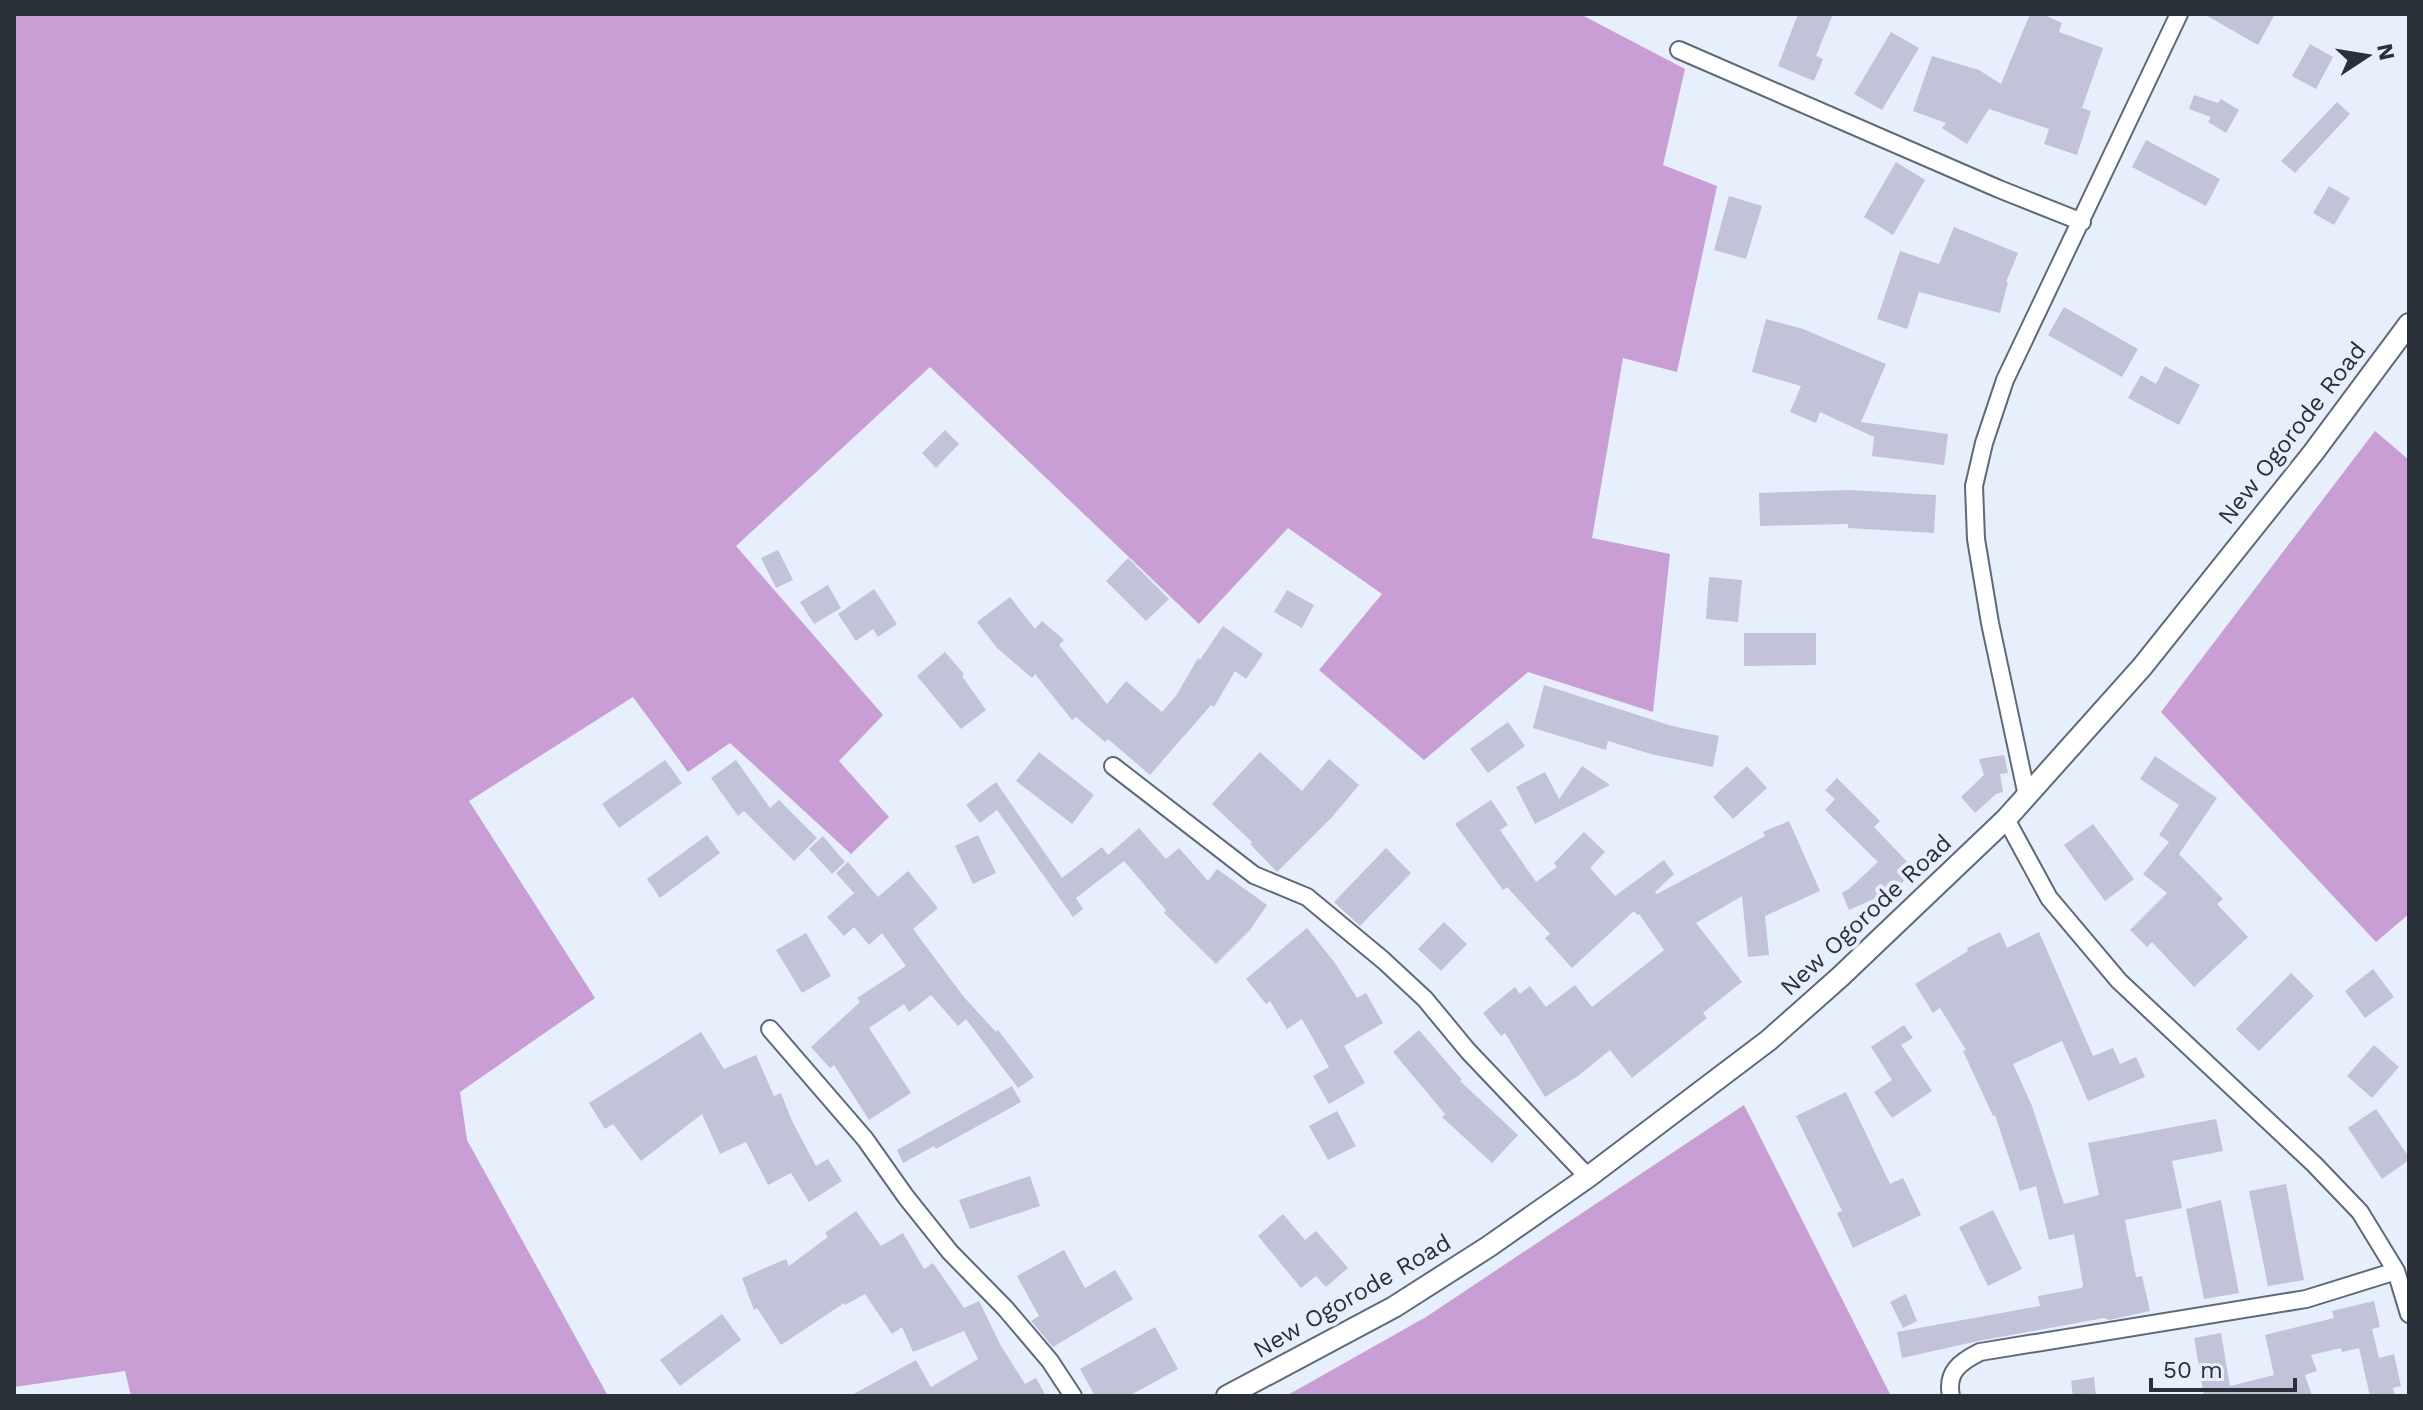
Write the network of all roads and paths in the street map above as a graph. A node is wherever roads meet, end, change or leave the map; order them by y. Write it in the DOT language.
graph roads {
  1 [pos="2179,14"];
  2 [pos="1679,50"];
  3 [pos="2082,222"];
  4 [pos="2409,324"];
  5 [pos="1113,766"];
  6 [pos="2027,796"];
  7 [pos="2006,819"];
  8 [pos="770,1029"];
  9 [pos="1588,1177"];
  10 [pos="2396,1271"];
  11 [pos="2409,1314"];
  12 [pos="1073,1396"];
  13 [pos="1227,1396"];
  14 [pos="1951,1396"];
  1 -- 3 [label="street"];
  2 -- 3 [label="street"];
  3 -- 6 [label="street"];
  4 -- 6 [label="street, New Ogorode Road"];
  5 -- 9 [label="street"];
  6 -- 7 [label="street, New Ogorode Road"];
  7 -- 9 [label="street, New Ogorode Road"];
  7 -- 10 [label="street"];
  8 -- 12 [label="street"];
  9 -- 13 [label="street, New Ogorode Road"];
  10 -- 11 [label="street"];
  10 -- 14 [label="street"];
}
